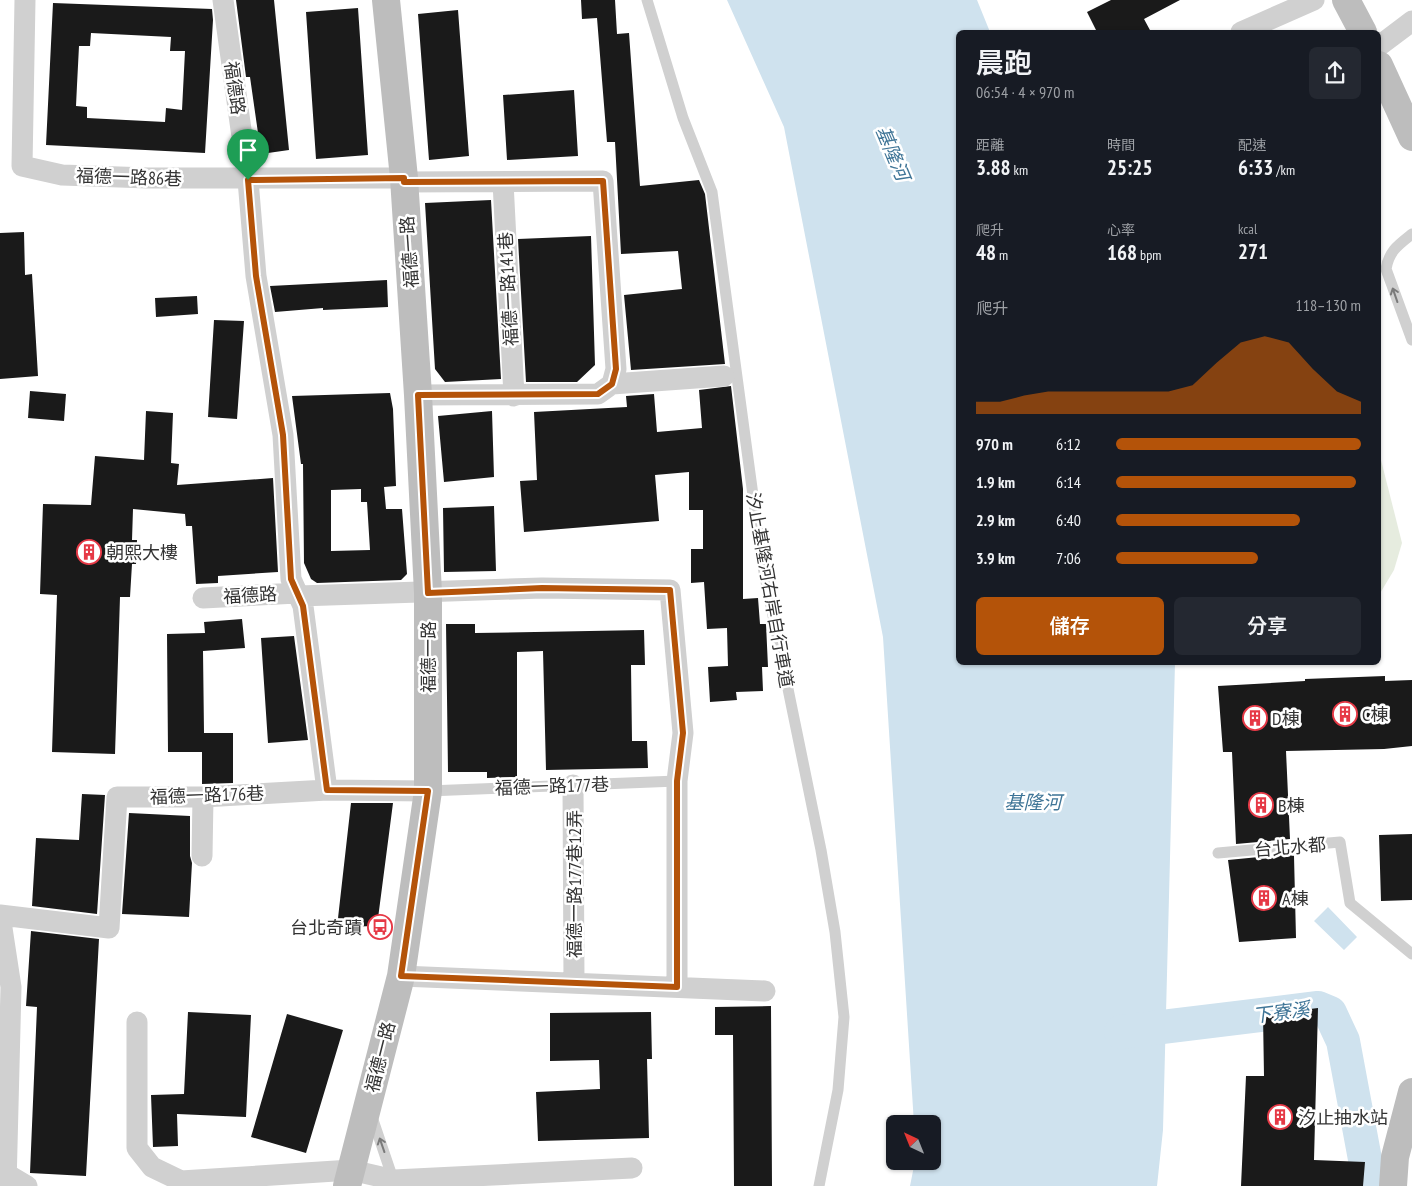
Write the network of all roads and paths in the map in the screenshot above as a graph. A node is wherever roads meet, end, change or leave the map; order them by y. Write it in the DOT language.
graph roads {
  1 [pos="25,0"];
  2 [pos="222,0"];
  3 [pos="386,0"];
  4 [pos="647,0"];
  5 [pos="1314,0"];
  6 [pos="1346,0"];
  7 [pos="1412,21"];
  8 [pos="1246,30"];
  9 [pos="1362,30"];
  10 [pos="1381,44"];
  11 [pos="1381,69"];
  12 [pos="1412,136"];
  13 [pos="248,180"];
  14 [pos="404,180"];
  15 [pos="503,182"];
  16 [pos="1412,234"];
  17 [pos="1412,340"];
  18 [pos="724,376"];
  19 [pos="612,384"];
  20 [pos="418,395"];
  21 [pos="514,396"];
  22 [pos="428,593"];
  23 [pos="298,594"];
  24 [pos="203,598"];
  25 [pos="677,781"];
  26 [pos="573,785"];
  27 [pos="327,790"];
  28 [pos="428,791"];
  29 [pos="202,797"];
  30 [pos="1218,853"];
  31 [pos="202,856"];
  32 [pos="0,915"];
  33 [pos="1412,954"];
  34 [pos="401,976"];
  35 [pos="574,983"];
  36 [pos="677,987"];
  37 [pos="765,991"];
  38 [pos="137,1022"];
  39 [pos="1412,1092"];
  40 [pos="368,1105"];
  41 [pos="632,1168"];
  42 [pos="4,1176"];
  43 [pos="349,1178"];
  44 [pos="394,1183"];
  45 [pos="27,1186"];
  46 [pos="819,1186"];
  47 [pos="1393,1186"];
  1 -- 13 [label="street, 福德一路86巷"];
  2 -- 13 [label="street, 福德路"];
  3 -- 14 [label="street, 福德一路"];
  4 -- 46 [label="lane, 汐止基隆河右岸自行車道"];
  5 -- 8 [label="street"];
  6 -- 9 [label="street"];
  7 -- 10 [label="street"];
  11 -- 12 [label="street"];
  13 -- 14 [label="street, 福德一路86巷"];
  13 -- 23 [label="street, 福德路"];
  14 -- 15 [label="street"];
  14 -- 20 [label="street, 福德一路"];
  15 -- 19 [label="street"];
  15 -- 21 [label="street, 福德一路141巷"];
  17 -- 16 [label="lane, one-way"];
  18 -- 19 [label="street"];
  19 -- 21 [label="street"];
  20 -- 21 [label="street"];
  20 -- 22 [label="street, 福德一路"];
  22 -- 23 [label="street"];
  22 -- 25 [label="street"];
  22 -- 28 [label="street, 福德一路"];
  23 -- 24 [label="street, 福德路"];
  23 -- 27 [label="street, 福德路"];
  25 -- 26 [label="lane, 福德一路177巷"];
  25 -- 36 [label="street"];
  26 -- 28 [label="lane, 福德一路177巷"];
  26 -- 35 [label="street, 福德一路177巷12弄"];
  27 -- 28 [label="street, 福德一路176巷"];
  27 -- 29 [label="street, 福德一路176巷"];
  28 -- 34 [label="street, 福德一路"];
  29 -- 31 [label="street"];
  29 -- 32 [label="street, 福德一路176巷"];
  30 -- 33 [label="lane, 台北水都"];
  32 -- 42 [label="street"];
  34 -- 35 [label="street"];
  34 -- 40 [label="street, 福德一路"];
  35 -- 36 [label="street"];
  36 -- 37 [label="street"];
  38 -- 43 [label="street"];
  39 -- 47 [label="street"];
  40 -- 43 [label="street, 福德一路"];
  44 -- 40 [label="lane, one-way"];
  41 -- 44 [label="street"];
  42 -- 45 [label="street"];
  43 -- 44 [label="street"];
}
